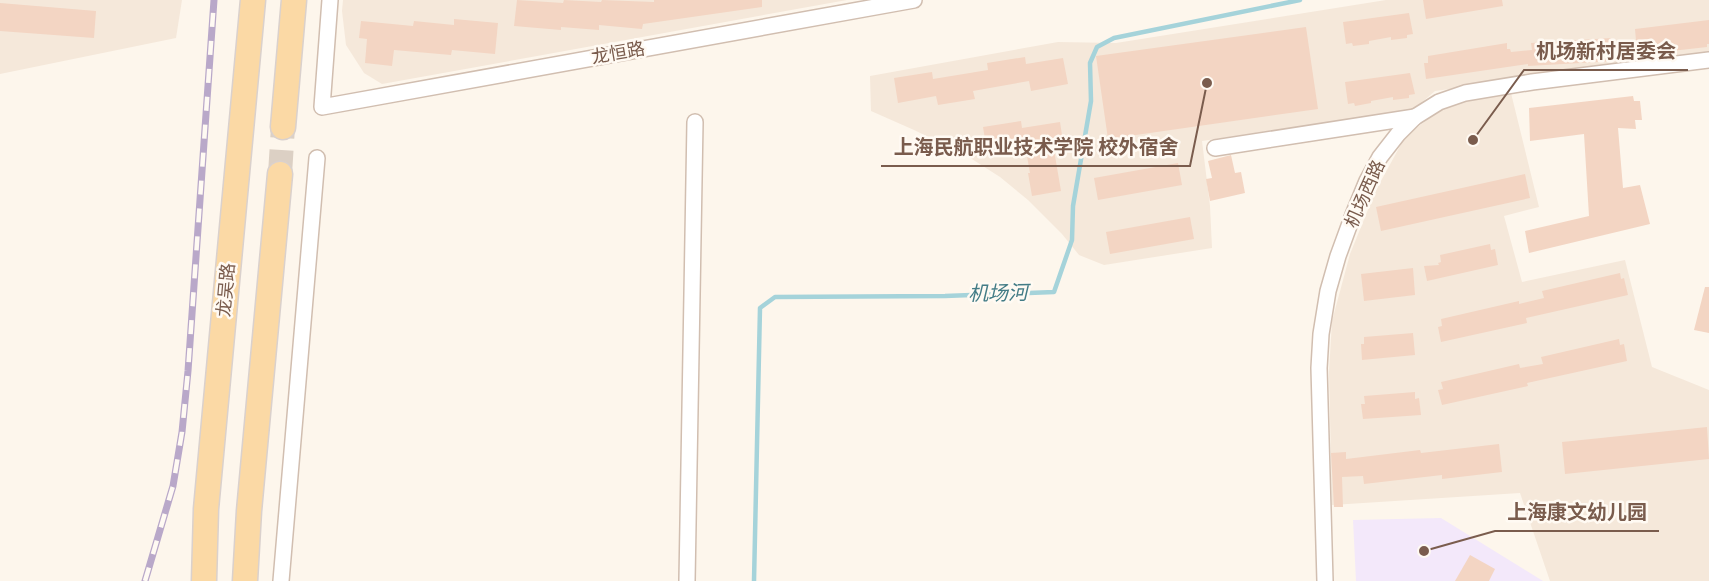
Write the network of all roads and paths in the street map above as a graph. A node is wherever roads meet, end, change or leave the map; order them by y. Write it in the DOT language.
graph roads {
  1 [pos="253,0"];
  2 [pos="294,0"];
  3 [pos="330,0"];
  4 [pos="914,0"];
  5 [pos="1709,60"];
  6 [pos="1415,117"];
  7 [pos="695,123"];
  8 [pos="283,127"];
  9 [pos="1215,148"];
  10 [pos="317,158"];
  11 [pos="280,174"];
  12 [pos="204,581"];
  13 [pos="245,581"];
  14 [pos="281,581"];
  15 [pos="687,581"];
  16 [pos="1325,581"];
  1 -- 12 [label="main road, 龙吴路"];
  2 -- 8 [label="main road"];
  3 -- 4 [label="street, 龙恒路"];
  5 -- 6 [label="street, 机场西路"];
  6 -- 9 [label="street"];
  6 -- 16 [label="street, 机场西路"];
  7 -- 15 [label="street"];
  10 -- 14 [label="street"];
  11 -- 13 [label="main road"];
}
